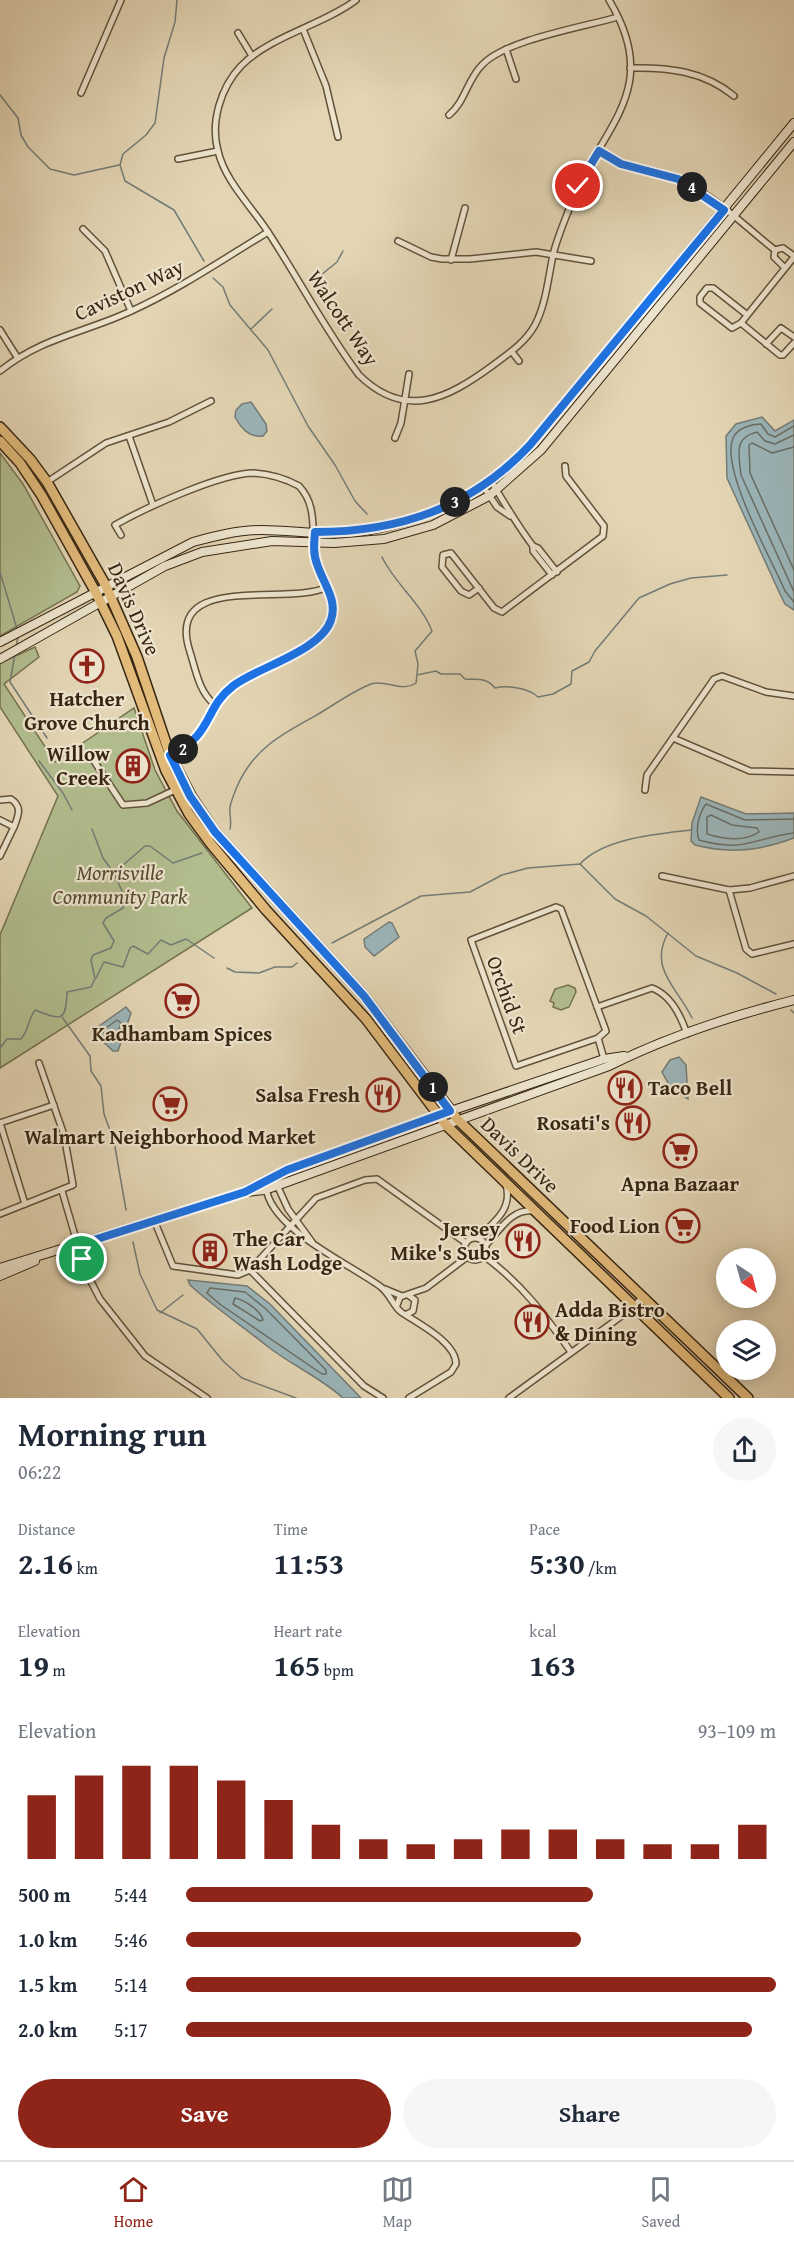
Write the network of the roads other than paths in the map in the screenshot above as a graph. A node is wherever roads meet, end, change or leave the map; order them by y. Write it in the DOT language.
graph roads {
  1 [pos="121,0"];
  2 [pos="356,0"];
  3 [pos="609,0"];
  4 [pos="618,17"];
  5 [pos="303,29"];
  6 [pos="238,33"];
  7 [pos="506,49"];
  8 [pos="252,56"];
  9 [pos="630,68"];
  10 [pos="516,79"];
  11 [pos="81,93"];
  12 [pos="734,96"];
  13 [pos="449,115"];
  14 [pos="794,123"];
  15 [pos="338,137"];
  16 [pos="794,142"];
  17 [pos="218,151"];
  18 [pos="599,151"];
  19 [pos="178,159"];
  20 [pos="465,208"];
  21 [pos="724,210"];
  22 [pos="733,217"];
  23 [pos="84,229"];
  24 [pos="268,232"];
  25 [pos="398,241"];
  26 [pos="775,250"];
  27 [pos="554,253"];
  28 [pos="794,257"];
  29 [pos="451,260"];
  30 [pos="591,261"];
  31 [pos="785,268"];
  32 [pos="131,311"];
  33 [pos="746,314"];
  34 [pos="741,323"];
  35 [pos="0,330"];
  36 [pos="794,337"];
  37 [pos="794,343"];
  38 [pos="766,344"];
  39 [pos="512,352"];
  40 [pos="17,357"];
  41 [pos="519,361"];
  42 [pos="0,371"];
  43 [pos="409,374"];
  44 [pos="406,399"];
  45 [pos="211,401"];
  46 [pos="0,427"];
  47 [pos="129,436"];
  48 [pos="395,438"];
  49 [pos="0,441"];
  50 [pos="565,466"];
  51 [pos="491,481"];
  52 [pos="46,482"];
  53 [pos="483,486"];
  54 [pos="497,490"];
  55 [pos="489,496"];
  56 [pos="153,505"];
  57 [pos="510,516"];
  58 [pos="315,532"];
  59 [pos="121,536"];
  60 [pos="314,543"];
  61 [pos="555,574"];
  62 [pos="106,586"];
  63 [pos="327,587"];
  64 [pos="479,588"];
  65 [pos="95,591"];
  66 [pos="111,596"];
  67 [pos="100,602"];
  68 [pos="0,642"];
  69 [pos="0,659"];
  70 [pos="794,696"];
  71 [pos="215,705"];
  72 [pos="673,738"];
  73 [pos="170,755"];
  74 [pos="92,758"];
  75 [pos="794,772"];
  76 [pos="175,790"];
  77 [pos="645,790"];
  78 [pos="0,800"];
  79 [pos="0,820"];
  80 [pos="14,827"];
  81 [pos="0,856"];
  82 [pos="662,876"];
  83 [pos="794,876"];
  84 [pos="729,890"];
  85 [pos="794,944"];
  86 [pos="794,1000"];
  87 [pos="597,1007"];
  88 [pos="687,1035"];
  89 [pos="598,1038"];
  90 [pos="634,1054"];
  91 [pos="604,1059"];
  92 [pos="39,1063"];
  93 [pos="54,1105"];
  94 [pos="450,1111"];
  95 [pos="438,1115"];
  96 [pos="458,1120"];
  97 [pos="0,1123"];
  98 [pos="446,1125"];
  99 [pos="269,1177"];
  100 [pos="277,1185"];
  101 [pos="506,1185"];
  102 [pos="265,1190"];
  103 [pos="62,1191"];
  104 [pos="245,1192"];
  105 [pos="25,1204"];
  106 [pos="535,1212"];
  107 [pos="0,1214"];
  108 [pos="154,1220"];
  109 [pos="296,1221"];
  110 [pos="290,1228"];
  111 [pos="478,1238"];
  112 [pos="312,1242"];
  113 [pos="466,1243"];
  114 [pos="78,1245"];
  115 [pos="486,1245"];
  116 [pos="47,1254"];
  117 [pos="484,1256"];
  118 [pos="467,1257"];
  119 [pos="0,1268"];
  120 [pos="250,1270"];
  121 [pos="0,1276"];
  122 [pos="426,1288"];
  123 [pos="383,1289"];
  124 [pos="405,1295"];
  125 [pos="643,1297"];
  126 [pos="397,1305"];
  127 [pos="416,1305"];
  128 [pos="633,1307"];
  129 [pos="405,1314"];
  130 [pos="426,1326"];
  131 [pos="571,1352"];
  132 [pos="207,1398"];
  133 [pos="383,1398"];
  134 [pos="409,1398"];
  135 [pos="509,1398"];
  136 [pos="729,1398"];
  137 [pos="748,1398"];
  1 -- 11 [label="street"];
  2 -- 5 [label="street, Walcott Way"];
  3 -- 4 [label="street, Walcott Way"];
  4 -- 7 [label="street"];
  4 -- 9 [label="street, Walcott Way"];
  5 -- 8 [label="street, Walcott Way"];
  5 -- 15 [label="street"];
  6 -- 8 [label="street"];
  7 -- 10 [label="street"];
  7 -- 13 [label="street"];
  8 -- 17 [label="street, Walcott Way"];
  9 -- 12 [label="street"];
  9 -- 18 [label="street, Walcott Way"];
  14 -- 21 [label="main road"];
  16 -- 22 [label="main road"];
  17 -- 19 [label="street"];
  17 -- 24 [label="street, Walcott Way"];
  18 -- 21 [label="street"];
  18 -- 27 [label="street, Walcott Way"];
  20 -- 29 [label="street"];
  21 -- 22 [label="street"];
  21 -- 51 [label="main road"];
  22 -- 26 [label="street"];
  22 -- 54 [label="main road"];
  23 -- 32 [label="street"];
  24 -- 32 [label="street, Caviston Way"];
  24 -- 44 [label="street, Walcott Way"];
  25 -- 29 [label="street"];
  26 -- 28 [label="street"];
  26 -- 31 [label="street"];
  27 -- 29 [label="street"];
  27 -- 30 [label="street"];
  27 -- 39 [label="street, Walcott Way"];
  28 -- 31 [label="street"];
  31 -- 33 [label="street"];
  32 -- 40 [label="street, Caviston Way"];
  33 -- 34 [label="street"];
  33 -- 34 [label="street"];
  34 -- 38 [label="street"];
  35 -- 40 [label="street"];
  36 -- 38 [label="street"];
  37 -- 38 [label="street"];
  39 -- 41 [label="street"];
  39 -- 44 [label="street, Walcott Way"];
  40 -- 42 [label="street, Caviston Way"];
  43 -- 44 [label="street"];
  44 -- 48 [label="street"];
  45 -- 47 [label="street"];
  46 -- 52 [label="main road, Davis Drive"];
  47 -- 52 [label="street"];
  47 -- 56 [label="street"];
  49 -- 65 [label="main road, Davis Drive"];
  50 -- 61 [label="street"];
  51 -- 53 [label="main road"];
  51 -- 54 [label="street"];
  52 -- 62 [label="main road, Davis Drive"];
  53 -- 55 [label="street"];
  53 -- 58 [label="main road"];
  54 -- 55 [label="main road"];
  54 -- 57 [label="street"];
  55 -- 57 [label="street"];
  55 -- 60 [label="main road"];
  56 -- 58 [label="street"];
  56 -- 59 [label="street"];
  57 -- 61 [label="street"];
  58 -- 60 [label="street"];
  58 -- 62 [label="main road"];
  60 -- 63 [label="street"];
  60 -- 66 [label="main road"];
  61 -- 64 [label="street"];
  62 -- 65 [label="main road"];
  62 -- 66 [label="main road, Davis Drive"];
  63 -- 71 [label="street"];
  63 -- 71 [label="street"];
  64 -- 64 [label="street"];
  65 -- 67 [label="main road, Davis Drive"];
  65 -- 68 [label="main road"];
  66 -- 67 [label="main road"];
  66 -- 73 [label="main road, Davis Drive"];
  67 -- 69 [label="main road"];
  67 -- 76 [label="main road, Davis Drive"];
  70 -- 72 [label="street"];
  71 -- 73 [label="street"];
  72 -- 75 [label="street"];
  72 -- 77 [label="street"];
  73 -- 94 [label="main road, Davis Drive"];
  74 -- 76 [label="street"];
  76 -- 95 [label="main road, Davis Drive"];
  78 -- 80 [label="street"];
  79 -- 80 [label="street"];
  80 -- 81 [label="street"];
  82 -- 84 [label="street"];
  83 -- 84 [label="street"];
  84 -- 85 [label="street"];
  86 -- 88 [label="main road"];
  87 -- 88 [label="street"];
  87 -- 89 [label="street, Orchid St"];
  87 -- 89 [label="street, Orchid St"];
  88 -- 90 [label="main road"];
  89 -- 91 [label="street, Orchid St"];
  90 -- 91 [label="main road"];
  90 -- 96 [label="main road"];
  91 -- 94 [label="main road"];
  92 -- 93 [label="street"];
  93 -- 97 [label="street"];
  93 -- 103 [label="street"];
  94 -- 95 [label="main road"];
  94 -- 96 [label="main road, Davis Drive"];
  95 -- 98 [label="main road, Davis Drive"];
  95 -- 99 [label="main road"];
  96 -- 98 [label="main road"];
  96 -- 125 [label="main road, Davis Drive"];
  97 -- 105 [label="street"];
  98 -- 100 [label="main road"];
  98 -- 101 [label="main road, Davis Drive"];
  99 -- 100 [label="street"];
  99 -- 102 [label="street"];
  99 -- 104 [label="main road"];
  100 -- 102 [label="main road"];
  100 -- 109 [label="street"];
  101 -- 106 [label="main road, Davis Drive"];
  101 -- 111 [label="street"];
  102 -- 104 [label="main road"];
  102 -- 110 [label="street"];
  103 -- 105 [label="street"];
  103 -- 114 [label="street"];
  104 -- 108 [label="main road"];
  105 -- 107 [label="street"];
  106 -- 115 [label="street"];
  106 -- 128 [label="main road, Davis Drive"];
  108 -- 114 [label="main road"];
  108 -- 120 [label="street"];
  109 -- 110 [label="street"];
  109 -- 112 [label="street"];
  109 -- 113 [label="street"];
  110 -- 112 [label="street"];
  110 -- 120 [label="street"];
  111 -- 113 [label="street"];
  111 -- 115 [label="street"];
  112 -- 123 [label="street"];
  113 -- 118 [label="street"];
  114 -- 116 [label="main road"];
  114 -- 132 [label="street"];
  115 -- 117 [label="street"];
  116 -- 119 [label="main road"];
  116 -- 121 [label="main road"];
  117 -- 118 [label="street"];
  117 -- 131 [label="street"];
  118 -- 122 [label="street"];
  120 -- 133 [label="street"];
  122 -- 124 [label="street"];
  122 -- 127 [label="street"];
  123 -- 124 [label="street"];
  123 -- 126 [label="street"];
  124 -- 126 [label="street"];
  124 -- 127 [label="street"];
  125 -- 128 [label="street"];
  125 -- 137 [label="main road, Davis Drive"];
  126 -- 129 [label="street"];
  127 -- 129 [label="street"];
  127 -- 130 [label="street"];
  128 -- 131 [label="street"];
  128 -- 136 [label="main road, Davis Drive"];
  129 -- 130 [label="street"];
  130 -- 134 [label="street"];
  131 -- 135 [label="street"];
}
